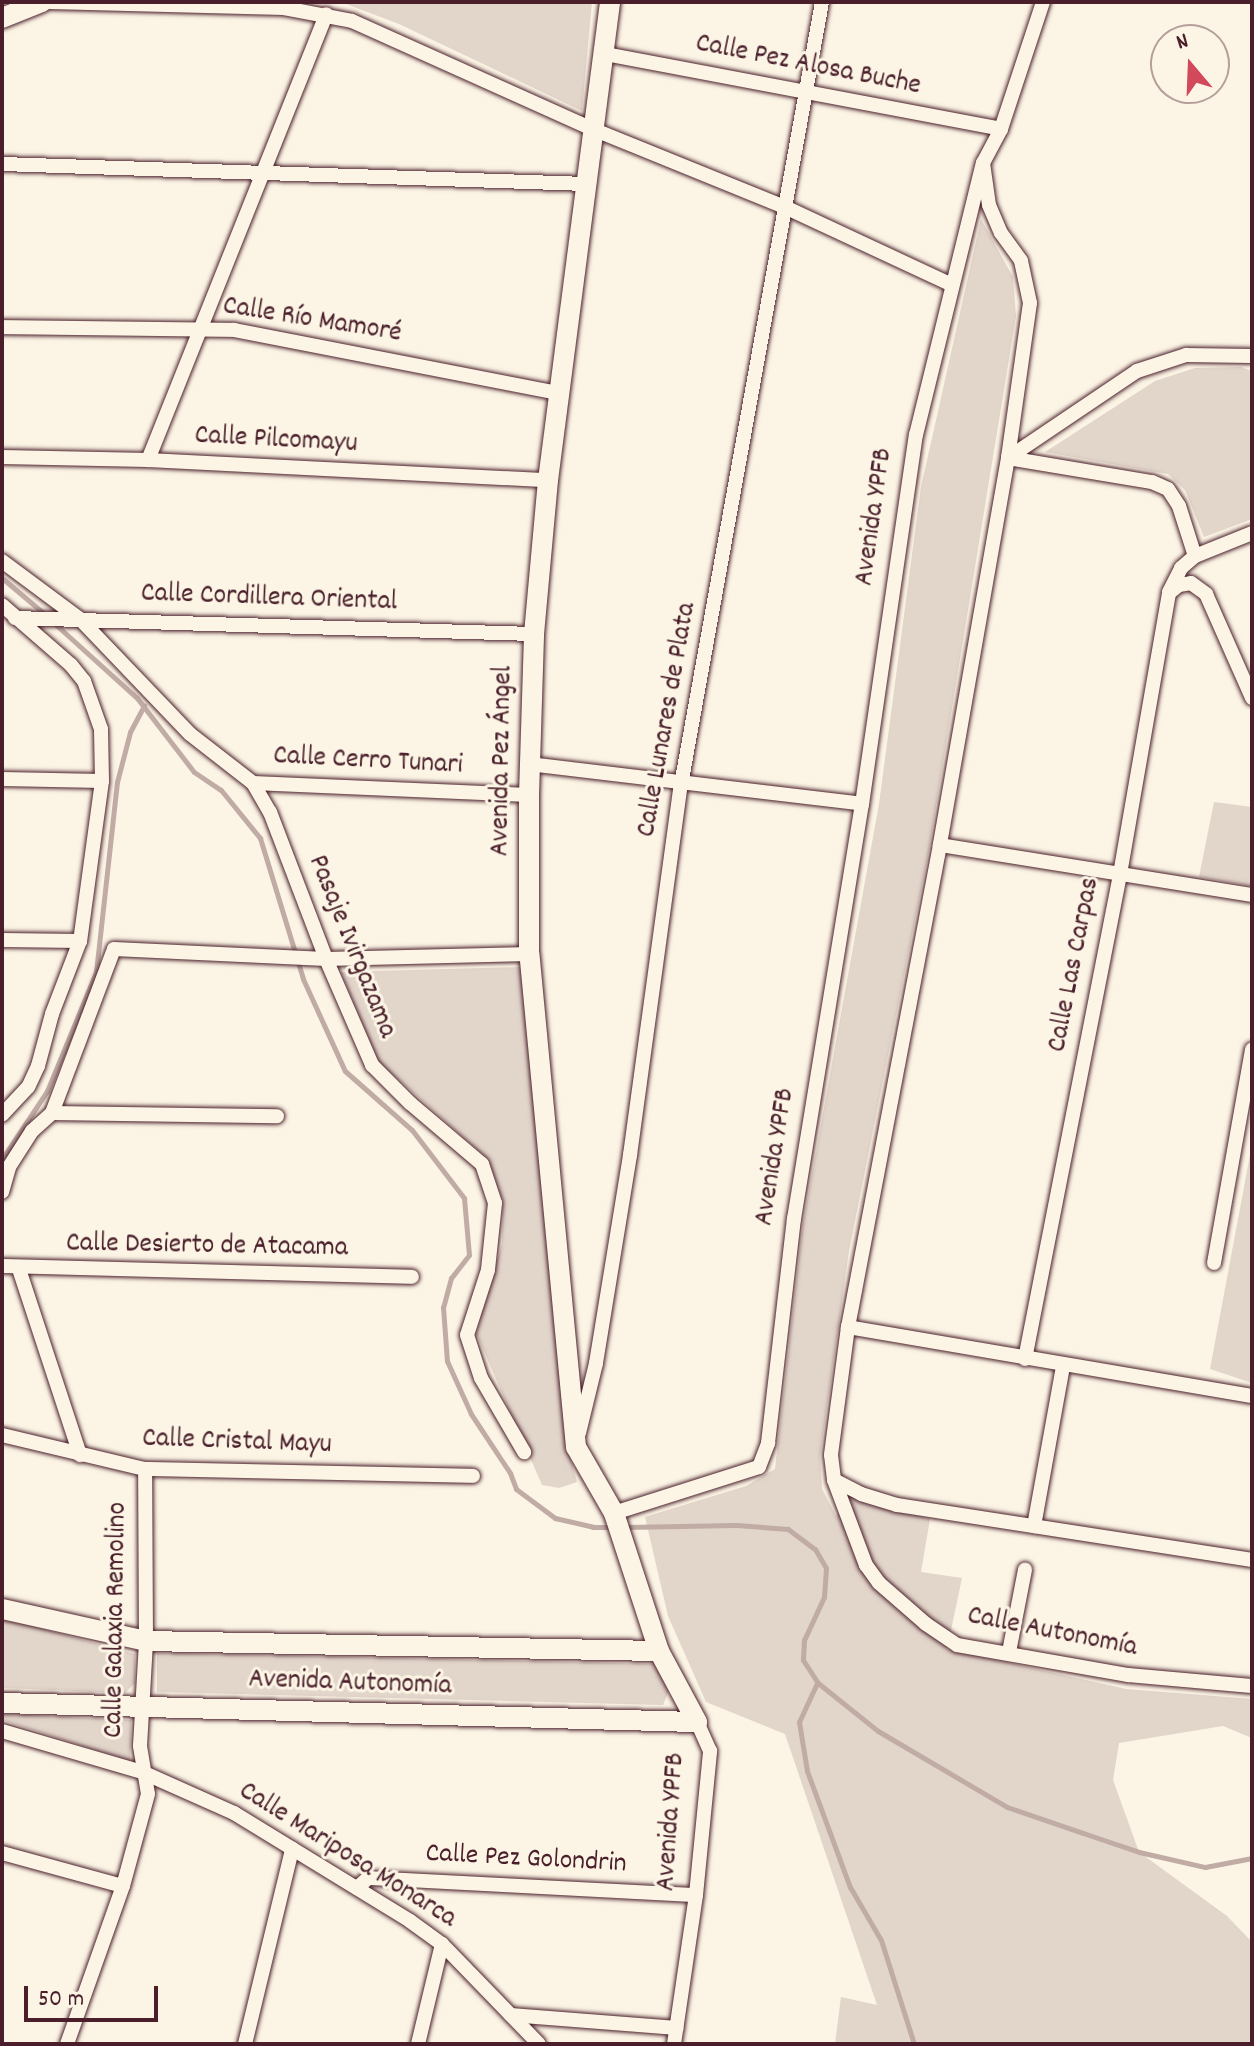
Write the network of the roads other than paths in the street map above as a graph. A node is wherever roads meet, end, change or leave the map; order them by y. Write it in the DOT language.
graph roads {
  1 [pos="42,2"];
  2 [pos="50,2"];
  3 [pos="610,2"];
  4 [pos="822,2"];
  5 [pos="1043,2"];
  6 [pos="304,6"];
  7 [pos="326,14"];
  8 [pos="2,18"];
  9 [pos="605,54"];
  10 [pos="806,93"];
  11 [pos="1001,129"];
  12 [pos="595,130"];
  13 [pos="983,163"];
  14 [pos="2,164"];
  15 [pos="265,171"];
  16 [pos="586,184"];
  17 [pos="785,207"];
  18 [pos="952,285"];
  19 [pos="2,327"];
  20 [pos="199,330"];
  21 [pos="1252,356"];
  22 [pos="562,394"];
  23 [pos="2,457"];
  24 [pos="1008,458"];
  25 [pos="148,460"];
  26 [pos="548,480"];
  27 [pos="1252,533"];
  28 [pos="1195,556"];
  29 [pos="2,561"];
  30 [pos="1174,589"];
  31 [pos="2,605"];
  32 [pos="10,617"];
  33 [pos="80,619"];
  34 [pos="534,634"];
  35 [pos="1252,698"];
  36 [pos="529,764"];
  37 [pos="2,779"];
  38 [pos="102,781"];
  39 [pos="253,783"];
  40 [pos="681,785"];
  41 [pos="529,795"];
  42 [pos="862,804"];
  43 [pos="940,845"];
  44 [pos="1120,874"];
  45 [pos="1252,895"];
  46 [pos="2,940"];
  47 [pos="80,941"];
  48 [pos="529,954"];
  49 [pos="326,959"];
  50 [pos="1252,1049"];
  51 [pos="5,1107"];
  52 [pos="52,1113"];
  53 [pos="277,1116"];
  54 [pos="2,1192"];
  55 [pos="1214,1263"];
  56 [pos="2,1266"];
  57 [pos="19,1269"];
  58 [pos="412,1277"];
  59 [pos="848,1327"];
  60 [pos="1025,1359"];
  61 [pos="1063,1366"];
  62 [pos="1252,1396"];
  63 [pos="2,1435"];
  64 [pos="576,1447"];
  65 [pos="524,1452"];
  66 [pos="80,1455"];
  67 [pos="145,1469"];
  68 [pos="473,1476"];
  69 [pos="834,1480"];
  70 [pos="614,1513"];
  71 [pos="1034,1526"];
  72 [pos="1252,1560"];
  73 [pos="1025,1570"];
  74 [pos="2,1609"];
  75 [pos="146,1641"];
  76 [pos="659,1651"];
  77 [pos="1009,1652"];
  78 [pos="1252,1686"];
  79 [pos="2,1703"];
  80 [pos="144,1706"];
  81 [pos="697,1722"];
  82 [pos="2,1731"];
  83 [pos="142,1772"];
  84 [pos="292,1849"];
  85 [pos="2,1853"];
  86 [pos="123,1886"];
  87 [pos="357,1888"];
  88 [pos="696,1895"];
  89 [pos="442,1944"];
  90 [pos="511,2015"];
  91 [pos="676,2028"];
  92 [pos="67,2044"];
  93 [pos="245,2044"];
  94 [pos="418,2044"];
  95 [pos="539,2044"];
  96 [pos="674,2044"];
  1 -- 8 [label="street"];
  2 -- 6 [label="street"];
  3 -- 9 [label="street, Avenida Pez Ángel"];
  4 -- 10 [label="street, Calle Lunares de Plata"];
  5 -- 11 [label="street, Avenida YPFB"];
  6 -- 7 [label="street"];
  7 -- 12 [label="street"];
  7 -- 15 [label="street"];
  9 -- 10 [label="street, Calle Pez Alosa Buche"];
  9 -- 12 [label="street, Avenida Pez Ángel"];
  10 -- 11 [label="street, Calle Pez Alosa Buche"];
  10 -- 17 [label="street, Calle Lunares de Plata"];
  11 -- 13 [label="street, Avenida YPFB"];
  12 -- 16 [label="street, Avenida Pez Ángel"];
  12 -- 17 [label="street"];
  13 -- 18 [label="street, Avenida YPFB"];
  13 -- 24 [label="street"];
  14 -- 15 [label="street"];
  15 -- 16 [label="street"];
  15 -- 20 [label="street"];
  16 -- 22 [label="street, Avenida Pez Ángel"];
  17 -- 18 [label="street"];
  17 -- 40 [label="street, Calle Lunares de Plata"];
  18 -- 42 [label="street, Avenida YPFB"];
  19 -- 20 [label="street, Calle Río Mamoré"];
  20 -- 22 [label="street, Calle Río Mamoré"];
  20 -- 25 [label="street"];
  21 -- 24 [label="street"];
  22 -- 26 [label="street, Avenida Pez Ángel"];
  23 -- 25 [label="street, Calle Pilcomayu"];
  24 -- 28 [label="street"];
  24 -- 43 [label="street"];
  25 -- 26 [label="street, Calle Pilcomayu"];
  26 -- 34 [label="street, Avenida Pez Ángel"];
  27 -- 28 [label="street"];
  28 -- 30 [label="street"];
  29 -- 33 [label="street, Pasaje Ivirgazama"];
  30 -- 35 [label="street"];
  30 -- 44 [label="street, Calle Las Carpas"];
  31 -- 32 [label="street"];
  32 -- 33 [label="street, Calle Cordillera Oriental"];
  32 -- 38 [label="street"];
  33 -- 34 [label="street, Calle Cordillera Oriental"];
  33 -- 39 [label="street, Pasaje Ivirgazama"];
  34 -- 36 [label="street, Avenida Pez Ángel"];
  36 -- 40 [label="street"];
  36 -- 41 [label="street, Avenida Pez Ángel"];
  37 -- 38 [label="street"];
  38 -- 47 [label="street"];
  39 -- 41 [label="street, Calle Cerro Tunari"];
  39 -- 49 [label="street, Pasaje Ivirgazama"];
  40 -- 42 [label="street"];
  40 -- 64 [label="street, Calle Lunares de Plata"];
  41 -- 48 [label="street, Avenida Pez Ángel"];
  42 -- 70 [label="street, Avenida YPFB"];
  43 -- 44 [label="street"];
  43 -- 59 [label="street"];
  44 -- 45 [label="street"];
  44 -- 60 [label="street, Calle Las Carpas"];
  46 -- 47 [label="street"];
  47 -- 51 [label="street"];
  48 -- 49 [label="street"];
  48 -- 64 [label="street, Avenida Pez Ángel"];
  49 -- 52 [label="street"];
  49 -- 65 [label="street, Pasaje Ivirgazama"];
  50 -- 55 [label="street"];
  52 -- 53 [label="street"];
  52 -- 54 [label="street"];
  56 -- 57 [label="street, Calle Desierto de Atacama"];
  57 -- 58 [label="street, Calle Desierto de Atacama"];
  57 -- 66 [label="street"];
  59 -- 60 [label="street"];
  59 -- 69 [label="street"];
  60 -- 61 [label="street"];
  61 -- 62 [label="street"];
  61 -- 71 [label="street"];
  63 -- 66 [label="street, Calle Cristal Mayu"];
  64 -- 70 [label="street, Avenida Pez Ángel"];
  66 -- 67 [label="street, Calle Cristal Mayu"];
  67 -- 68 [label="street, Calle Cristal Mayu"];
  67 -- 75 [label="street, Calle Galaxia Remolino"];
  69 -- 71 [label="street"];
  69 -- 77 [label="street, Calle Autonomía"];
  70 -- 76 [label="street, Avenida YPFB"];
  71 -- 72 [label="street"];
  73 -- 77 [label="street"];
  74 -- 75 [label="street, Avenida Autonomía"];
  75 -- 76 [label="street, Avenida Autonomía"];
  75 -- 80 [label="street, Calle Galaxia Remolino"];
  76 -- 81 [label="street, Avenida YPFB"];
  77 -- 78 [label="street, Calle Autonomía"];
  79 -- 80 [label="street, Avenida Autonomía"];
  80 -- 81 [label="street, Avenida Autonomía"];
  80 -- 83 [label="street, Calle Galaxia Remolino"];
  81 -- 88 [label="street, Avenida YPFB"];
  82 -- 83 [label="street, Calle Mariposa Monarca"];
  83 -- 84 [label="street, Calle Mariposa Monarca"];
  83 -- 86 [label="street, Calle Galaxia Remolino"];
  84 -- 87 [label="street, Calle Mariposa Monarca"];
  84 -- 93 [label="street"];
  85 -- 86 [label="street"];
  86 -- 92 [label="street, Calle Galaxia Remolino"];
  87 -- 88 [label="street, Calle Pez Golondrin"];
  87 -- 89 [label="street, Calle Mariposa Monarca"];
  88 -- 91 [label="street, Avenida YPFB"];
  89 -- 90 [label="street, Calle Mariposa Monarca"];
  89 -- 94 [label="street"];
  90 -- 91 [label="street"];
  90 -- 95 [label="street, Calle Mariposa Monarca"];
  91 -- 96 [label="street, Avenida YPFB"];
}
